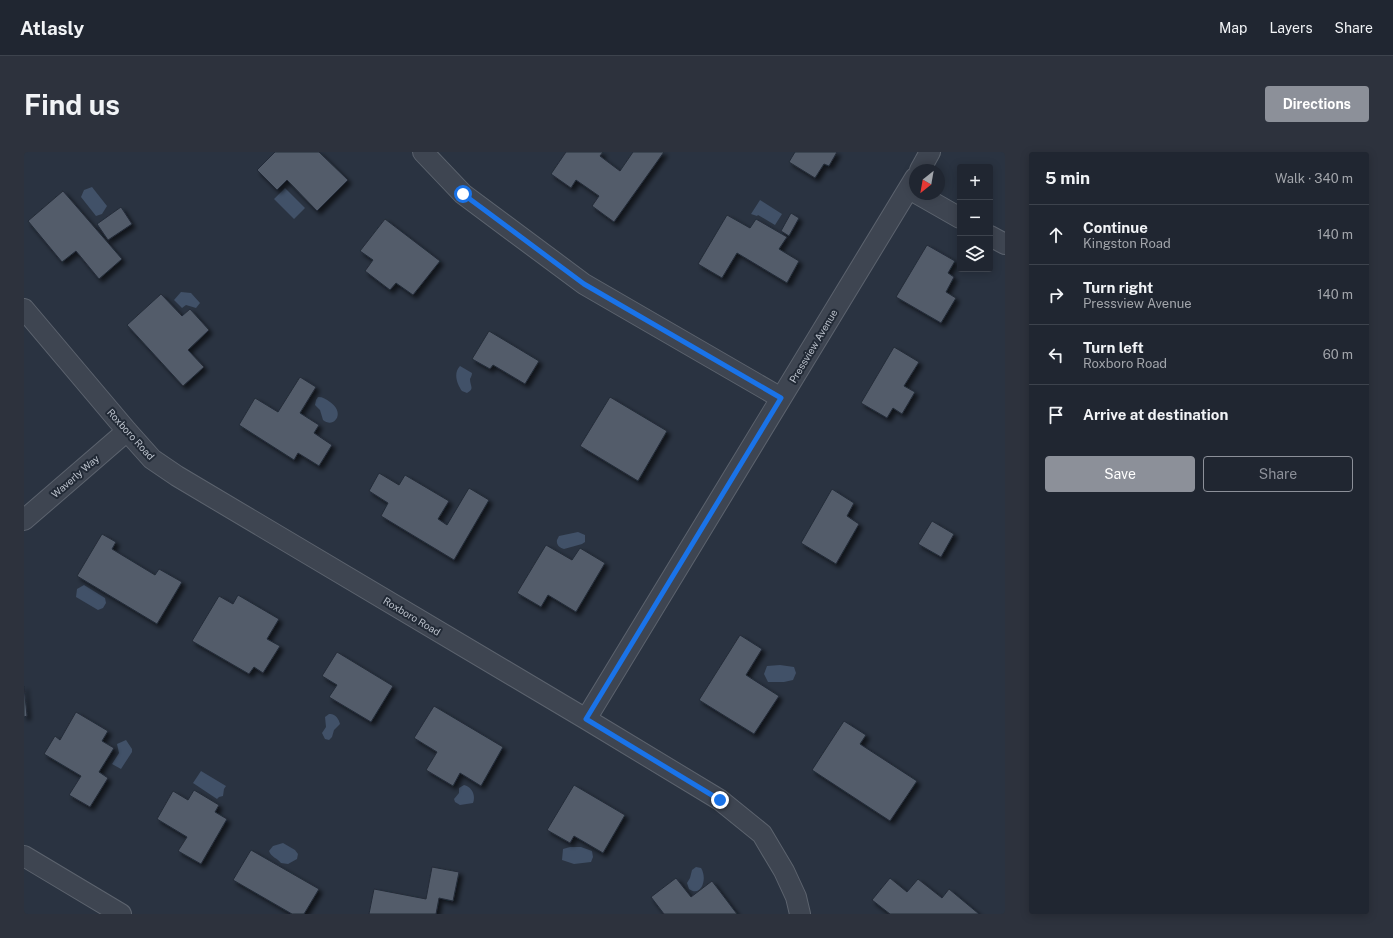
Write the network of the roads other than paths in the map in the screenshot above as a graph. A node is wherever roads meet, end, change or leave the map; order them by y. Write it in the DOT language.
graph roads {
  1 [pos="423,152"];
  2 [pos="930,152"];
  3 [pos="923,164"];
  4 [pos="909,196"];
  5 [pos="932,200"];
  6 [pos="957,216"];
  7 [pos="993,238"];
  8 [pos="1005,244"];
  9 [pos="24,309"];
  10 [pos="781,398"];
  11 [pos="127,431"];
  12 [pos="24,520"];
  13 [pos="586,719"];
  14 [pos="24,856"];
  15 [pos="121,914"];
  16 [pos="800,914"];
  1 -- 10 [label="street"];
  2 -- 3 [label="street"];
  4 -- 10 [label="street, Pressview Avenue"];
  5 -- 6 [label="street"];
  7 -- 8 [label="street"];
  9 -- 11 [label="street, Roxboro Road"];
  10 -- 13 [label="street, Pressview Avenue"];
  11 -- 12 [label="street, Waverly Way"];
  11 -- 13 [label="street, Roxboro Road"];
  13 -- 16 [label="street, Roxboro Road"];
  14 -- 15 [label="street"];
}
